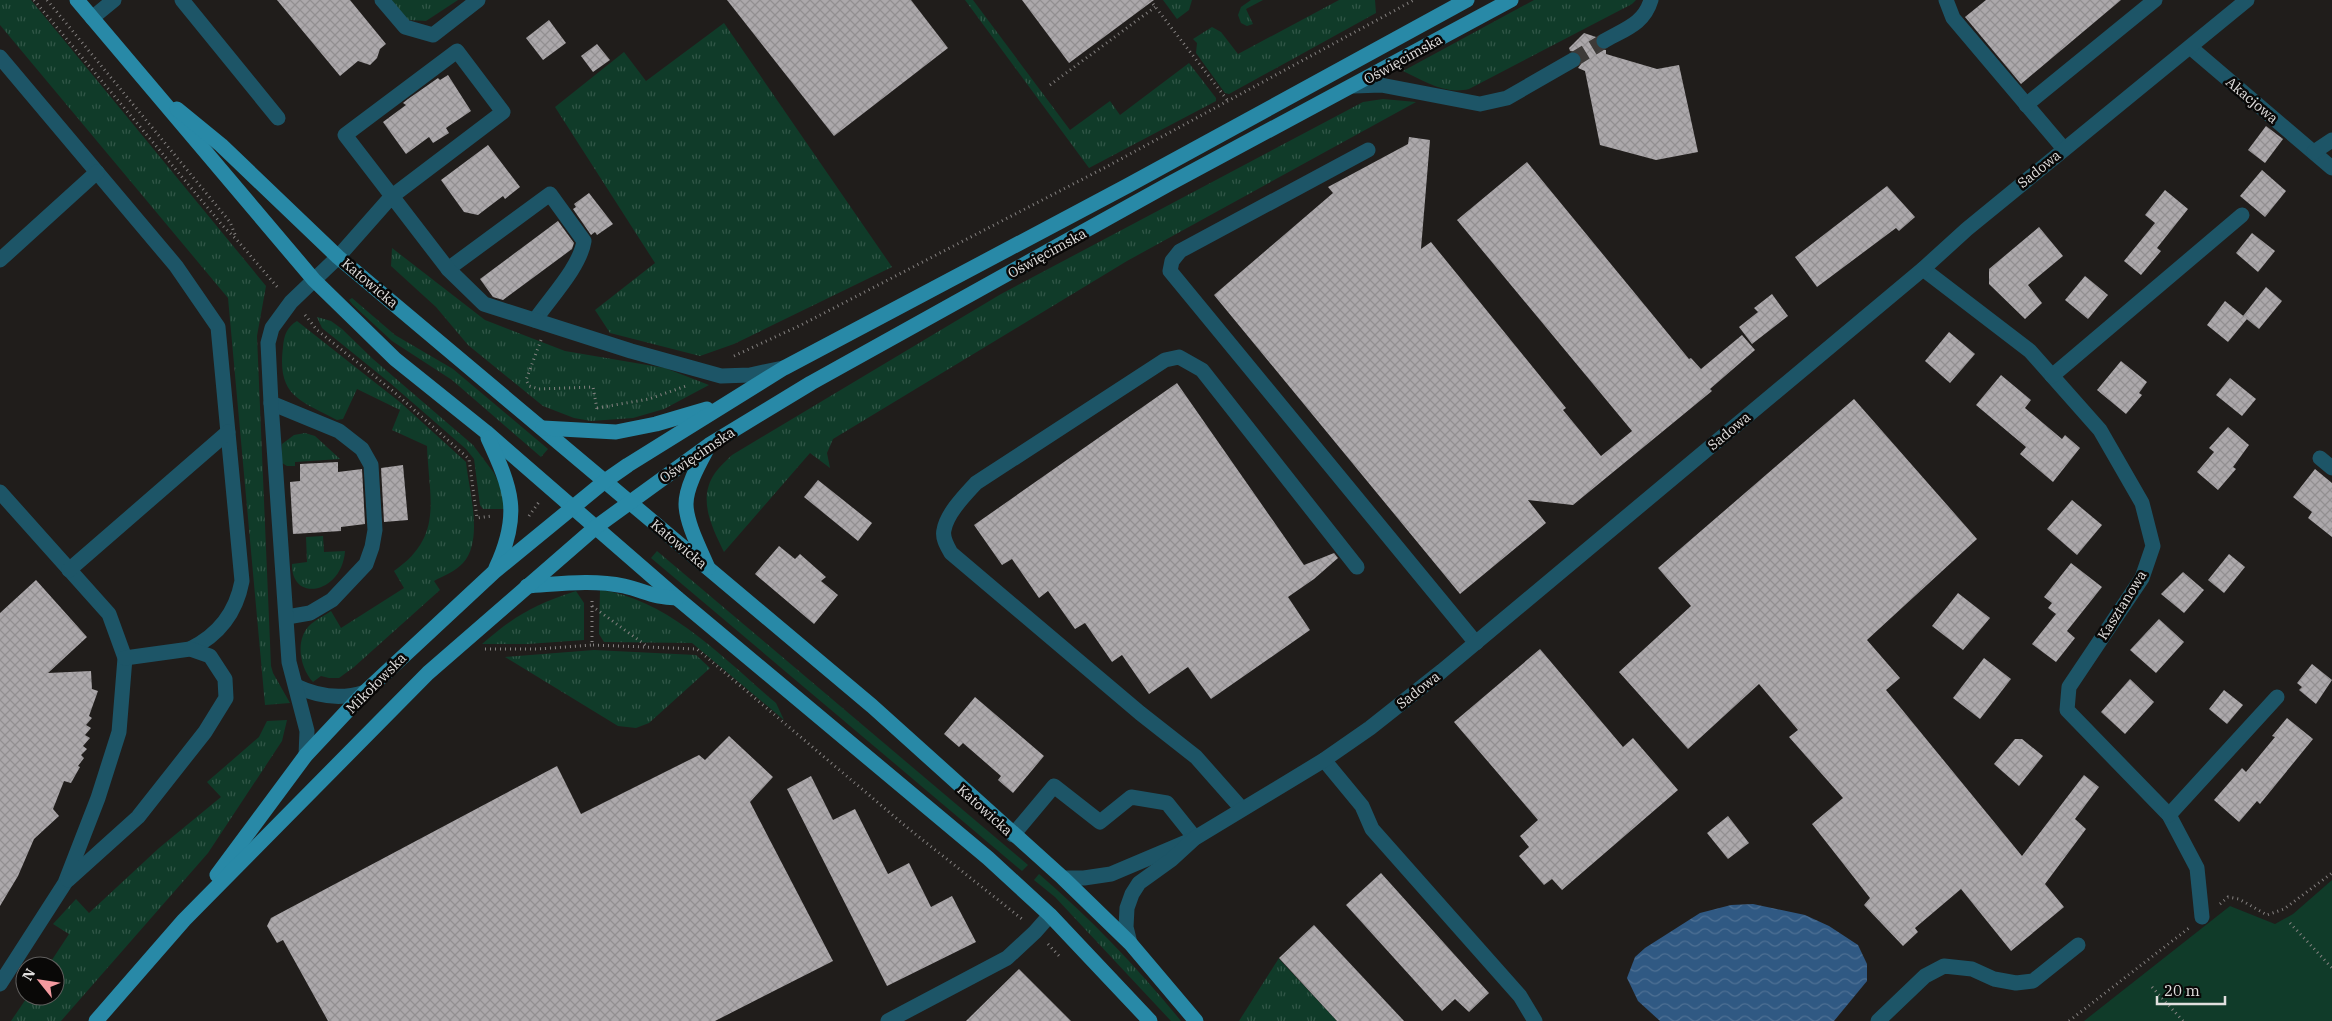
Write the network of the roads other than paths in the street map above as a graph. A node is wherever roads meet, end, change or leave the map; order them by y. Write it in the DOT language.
graph roads {
  1 [pos="77,0"];
  2 [pos="114,0"];
  3 [pos="182,0"];
  4 [pos="382,0"];
  5 [pos="478,0"];
  6 [pos="1467,0"];
  7 [pos="1511,0"];
  8 [pos="1651,0"];
  9 [pos="1946,0"];
  10 [pos="2155,0"];
  11 [pos="2247,0"];
  12 [pos="92,18"];
  13 [pos="1604,41"];
  14 [pos="2190,48"];
  15 [pos="0,57"];
  16 [pos="1572,60"];
  17 [pos="147,85"];
  18 [pos="1354,86"];
  19 [pos="2026,105"];
  20 [pos="278,118"];
  21 [pos="2332,140"];
  22 [pos="2064,149"];
  23 [pos="1368,150"];
  24 [pos="2314,152"];
  25 [pos="2332,168"];
  26 [pos="97,172"];
  27 [pos="391,196"];
  28 [pos="2242,215"];
  29 [pos="338,256"];
  30 [pos="0,260"];
  31 [pos="448,269"];
  32 [pos="1923,269"];
  33 [pos="314,280"];
  34 [pos="542,322"];
  35 [pos="784,368"];
  36 [pos="2052,376"];
  37 [pos="271,403"];
  38 [pos="725,403"];
  39 [pos="543,428"];
  40 [pos="228,432"];
  41 [pos="486,432"];
  42 [pos="709,445"];
  43 [pos="2320,458"];
  44 [pos="2332,468"];
  45 [pos="605,481"];
  46 [pos="0,492"];
  47 [pos="630,502"];
  48 [pos="573,508"];
  49 [pos="596,527"];
  50 [pos="1357,567"];
  51 [pos="709,569"];
  52 [pos="70,570"];
  53 [pos="494,572"];
  54 [pos="527,586"];
  55 [pos="677,598"];
  56 [pos="287,617"];
  57 [pos="1476,643"];
  58 [pos="190,649"];
  59 [pos="125,658"];
  60 [pos="296,686"];
  61 [pos="366,692"];
  62 [pos="2277,696"];
  63 [pos="306,755"];
  64 [pos="1324,760"];
  65 [pos="1242,808"];
  66 [pos="2169,815"];
  67 [pos="1013,835"];
  68 [pos="1195,838"];
  69 [pos="1063,878"];
  70 [pos="65,883"];
  71 [pos="1050,915"];
  72 [pos="2202,918"];
  73 [pos="184,920"];
  74 [pos="1130,943"];
  75 [pos="2078,945"];
  76 [pos="0,984"];
  77 [pos="96,1021"];
  78 [pos="888,1021"];
  79 [pos="1150,1021"];
  80 [pos="1196,1021"];
  81 [pos="1535,1021"];
  82 [pos="1878,1021"];
  1 -- 12 [label="main road, Katowicka"];
  2 -- 12 [label="street"];
  3 -- 20 [label="street"];
  4 -- 5 [label="street"];
  6 -- 35 [label="main road, Oświęcimska"];
  7 -- 18 [label="main road, Oświęcimska"];
  8 -- 13 [label="street"];
  9 -- 19 [label="street"];
  10 -- 19 [label="street"];
  11 -- 14 [label="street, Sadowa"];
  12 -- 17 [label="main road, Katowicka"];
  14 -- 22 [label="street, Sadowa"];
  14 -- 24 [label="street, Akacjowa"];
  15 -- 26 [label="street"];
  16 -- 18 [label="street"];
  17 -- 29 [label="main road, Katowicka"];
  17 -- 33 [label="main road, Katowicka"];
  18 -- 42 [label="main road, Oświęcimska"];
  19 -- 22 [label="street"];
  21 -- 24 [label="street"];
  22 -- 32 [label="street, Sadowa"];
  23 -- 57 [label="street"];
  24 -- 25 [label="street, Akacjowa"];
  26 -- 30 [label="street"];
  26 -- 40 [label="street"];
  27 -- 27 [label="street"];
  27 -- 29 [label="street"];
  27 -- 31 [label="street"];
  28 -- 36 [label="street"];
  29 -- 33 [label="street"];
  29 -- 39 [label="main road, Katowicka"];
  31 -- 34 [label="street"];
  31 -- 34 [label="street"];
  32 -- 36 [label="street, Kasztanowa"];
  32 -- 57 [label="street, Sadowa"];
  33 -- 37 [label="street"];
  33 -- 41 [label="main road, Katowicka"];
  34 -- 35 [label="street"];
  35 -- 38 [label="main road, Oświęcimska"];
  36 -- 66 [label="street, Kasztanowa"];
  37 -- 56 [label="street"];
  37 -- 56 [label="street"];
  38 -- 39 [label="main road"];
  38 -- 45 [label="main road, Oświęcimska"];
  39 -- 45 [label="main road, Katowicka"];
  40 -- 52 [label="street"];
  40 -- 58 [label="street"];
  41 -- 48 [label="main road, Katowicka"];
  41 -- 53 [label="main road"];
  42 -- 47 [label="main road, Oświęcimska"];
  42 -- 51 [label="main road"];
  43 -- 44 [label="street"];
  45 -- 47 [label="main road, Katowicka"];
  45 -- 48 [label="main road, Mikołowska"];
  46 -- 52 [label="street"];
  47 -- 49 [label="main road, Oświęcimska"];
  47 -- 51 [label="main road, Katowicka"];
  48 -- 49 [label="main road, Katowicka"];
  48 -- 53 [label="main road, Mikołowska"];
  49 -- 54 [label="main road, Mikołowska"];
  49 -- 55 [label="main road, Katowicka"];
  50 -- 65 [label="street"];
  51 -- 67 [label="main road, Katowicka"];
  52 -- 59 [label="street"];
  53 -- 61 [label="main road, Mikołowska"];
  54 -- 55 [label="main road"];
  54 -- 73 [label="main road, Mikołowska"];
  55 -- 71 [label="main road, Katowicka"];
  56 -- 60 [label="street"];
  57 -- 64 [label="street, Sadowa"];
  58 -- 59 [label="street"];
  58 -- 70 [label="street"];
  59 -- 70 [label="street"];
  60 -- 61 [label="street"];
  60 -- 63 [label="street"];
  61 -- 63 [label="main road, Mikołowska"];
  62 -- 66 [label="street"];
  63 -- 73 [label="main road, Mikołowska"];
  64 -- 65 [label="street, Sadowa"];
  64 -- 81 [label="street"];
  65 -- 68 [label="street, Sadowa"];
  66 -- 72 [label="street, Kasztanowa"];
  67 -- 68 [label="street"];
  67 -- 69 [label="main road, Katowicka"];
  68 -- 69 [label="street, Sadowa"];
  68 -- 74 [label="street, Sadowa"];
  69 -- 74 [label="main road, Katowicka"];
  70 -- 76 [label="street"];
  71 -- 78 [label="street"];
  71 -- 79 [label="main road, Katowicka"];
  73 -- 77 [label="main road, Mikołowska"];
  74 -- 80 [label="main road, Katowicka"];
  75 -- 82 [label="street"];
}
